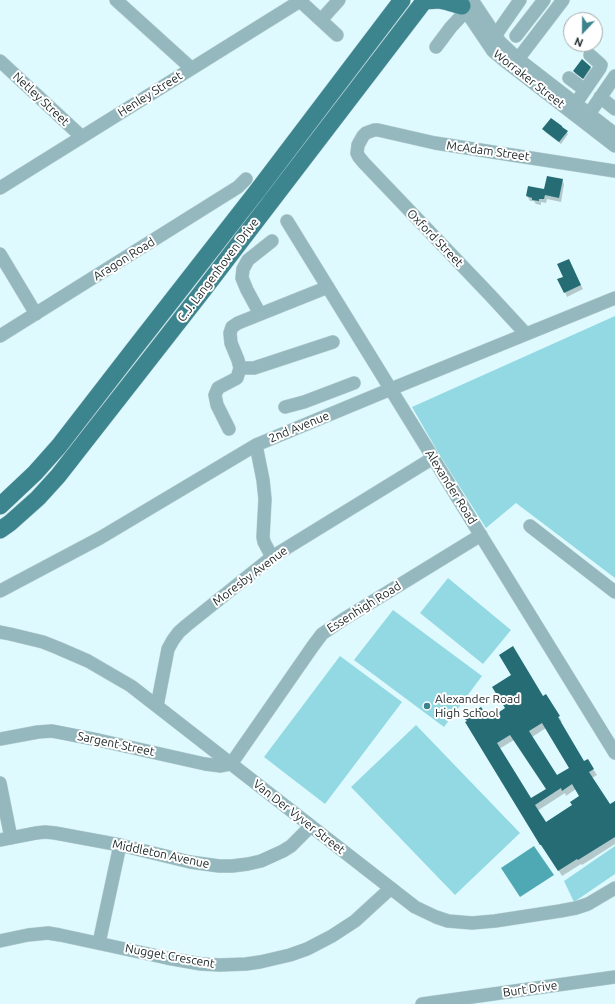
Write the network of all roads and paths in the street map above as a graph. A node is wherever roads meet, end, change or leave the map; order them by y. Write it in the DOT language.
graph roads {
  1 [pos="116,0"];
  2 [pos="338,0"];
  3 [pos="402,0"];
  4 [pos="424,0"];
  5 [pos="520,0"];
  6 [pos="544,0"];
  7 [pos="563,0"];
  8 [pos="300,1"];
  9 [pos="464,4"];
  10 [pos="321,20"];
  11 [pos="337,35"];
  12 [pos="495,36"];
  13 [pos="516,36"];
  14 [pos="436,47"];
  15 [pos="590,55"];
  16 [pos="518,59"];
  17 [pos="0,61"];
  18 [pos="191,68"];
  19 [pos="615,76"];
  20 [pos="569,78"];
  21 [pos="585,90"];
  22 [pos="600,97"];
  23 [pos="576,103"];
  24 [pos="615,109"];
  25 [pos="589,114"];
  26 [pos="614,131"];
  27 [pos="363,136"];
  28 [pos="82,137"];
  29 [pos="615,146"];
  30 [pos="615,171"];
  31 [pos="246,179"];
  32 [pos="0,188"];
  33 [pos="287,221"];
  34 [pos="272,241"];
  35 [pos="0,254"];
  36 [pos="328,286"];
  37 [pos="615,298"];
  38 [pos="36,314"];
  39 [pos="260,314"];
  40 [pos="526,334"];
  41 [pos="0,336"];
  42 [pos="333,342"];
  43 [pos="240,368"];
  44 [pos="354,383"];
  45 [pos="391,389"];
  46 [pos="304,402"];
  47 [pos="285,407"];
  48 [pos="310,423"];
  49 [pos="229,429"];
  50 [pos="256,445"];
  51 [pos="432,458"];
  52 [pos="0,506"];
  53 [pos="530,526"];
  54 [pos="0,530"];
  55 [pos="481,535"];
  56 [pos="272,557"];
  57 [pos="0,591"];
  58 [pos="615,592"];
  59 [pos="0,632"];
  60 [pos="157,706"];
  61 [pos="0,740"];
  62 [pos="615,753"];
  63 [pos="231,764"];
  64 [pos="0,783"];
  65 [pos="311,826"];
  66 [pos="6,839"];
  67 [pos="120,845"];
  68 [pos="391,888"];
  69 [pos="615,888"];
  70 [pos="0,941"];
  71 [pos="99,943"];
  72 [pos="615,977"];
  73 [pos="422,1004"];
  1 -- 18 [label="street"];
  2 -- 10 [label="street"];
  3 -- 52 [label="main road, C.J. Langenhoven Drive"];
  4 -- 9 [label="main road"];
  4 -- 54 [label="main road, C.J. Langenhoven Drive"];
  5 -- 12 [label="street"];
  6 -- 13 [label="street"];
  7 -- 16 [label="street"];
  8 -- 10 [label="street"];
  8 -- 18 [label="street, Henley Street"];
  9 -- 12 [label="street, Worraker Street"];
  9 -- 14 [label="street"];
  9 -- 29 [label="street, Worraker Street"];
  10 -- 11 [label="street"];
  12 -- 16 [label="street, Worraker Street"];
  15 -- 21 [label="street"];
  16 -- 23 [label="street, Worraker Street"];
  17 -- 28 [label="street, Netley Street"];
  18 -- 28 [label="street, Henley Street"];
  19 -- 22 [label="street"];
  20 -- 21 [label="street"];
  21 -- 23 [label="street"];
  22 -- 24 [label="street"];
  22 -- 25 [label="street"];
  23 -- 25 [label="street, Worraker Street"];
  25 -- 26 [label="street, Worraker Street"];
  27 -- 30 [label="street, McAdam Street"];
  27 -- 40 [label="street, Oxford Street"];
  28 -- 32 [label="street, Henley Street"];
  31 -- 38 [label="street, Aragon Road"];
  33 -- 36 [label="street, Alexander Road"];
  34 -- 39 [label="street"];
  35 -- 38 [label="street"];
  36 -- 39 [label="street"];
  36 -- 45 [label="street, Alexander Road"];
  37 -- 40 [label="street, 2nd Avenue"];
  38 -- 41 [label="street, Aragon Road"];
  39 -- 43 [label="street"];
  40 -- 45 [label="street, 2nd Avenue"];
  42 -- 43 [label="street"];
  43 -- 49 [label="street"];
  44 -- 46 [label="street"];
  45 -- 48 [label="street, 2nd Avenue"];
  45 -- 51 [label="street, Alexander Road"];
  46 -- 47 [label="street"];
  46 -- 48 [label="street"];
  48 -- 50 [label="street, 2nd Avenue"];
  50 -- 56 [label="street"];
  50 -- 57 [label="street, 2nd Avenue"];
  51 -- 55 [label="street, Alexander Road"];
  51 -- 56 [label="street, Moresby Avenue"];
  53 -- 58 [label="street"];
  55 -- 62 [label="street, Alexander Road"];
  55 -- 63 [label="street, Essenhigh Road"];
  56 -- 60 [label="street, Moresby Avenue"];
  59 -- 60 [label="street, Van Der Vyver Street"];
  60 -- 63 [label="street, Van Der Vyver Street"];
  61 -- 63 [label="street, Sargent Street"];
  63 -- 65 [label="street, Van Der Vyver Street"];
  64 -- 66 [label="street"];
  65 -- 67 [label="street, Middleton Avenue"];
  65 -- 68 [label="street, Van Der Vyver Street"];
  66 -- 67 [label="street, Middleton Avenue"];
  67 -- 71 [label="street"];
  68 -- 69 [label="street, Van Der Vyver Street"];
  68 -- 71 [label="street, Nugget Crescent"];
  70 -- 71 [label="street, Nugget Crescent"];
  72 -- 73 [label="street, Burt Drive"];
}
